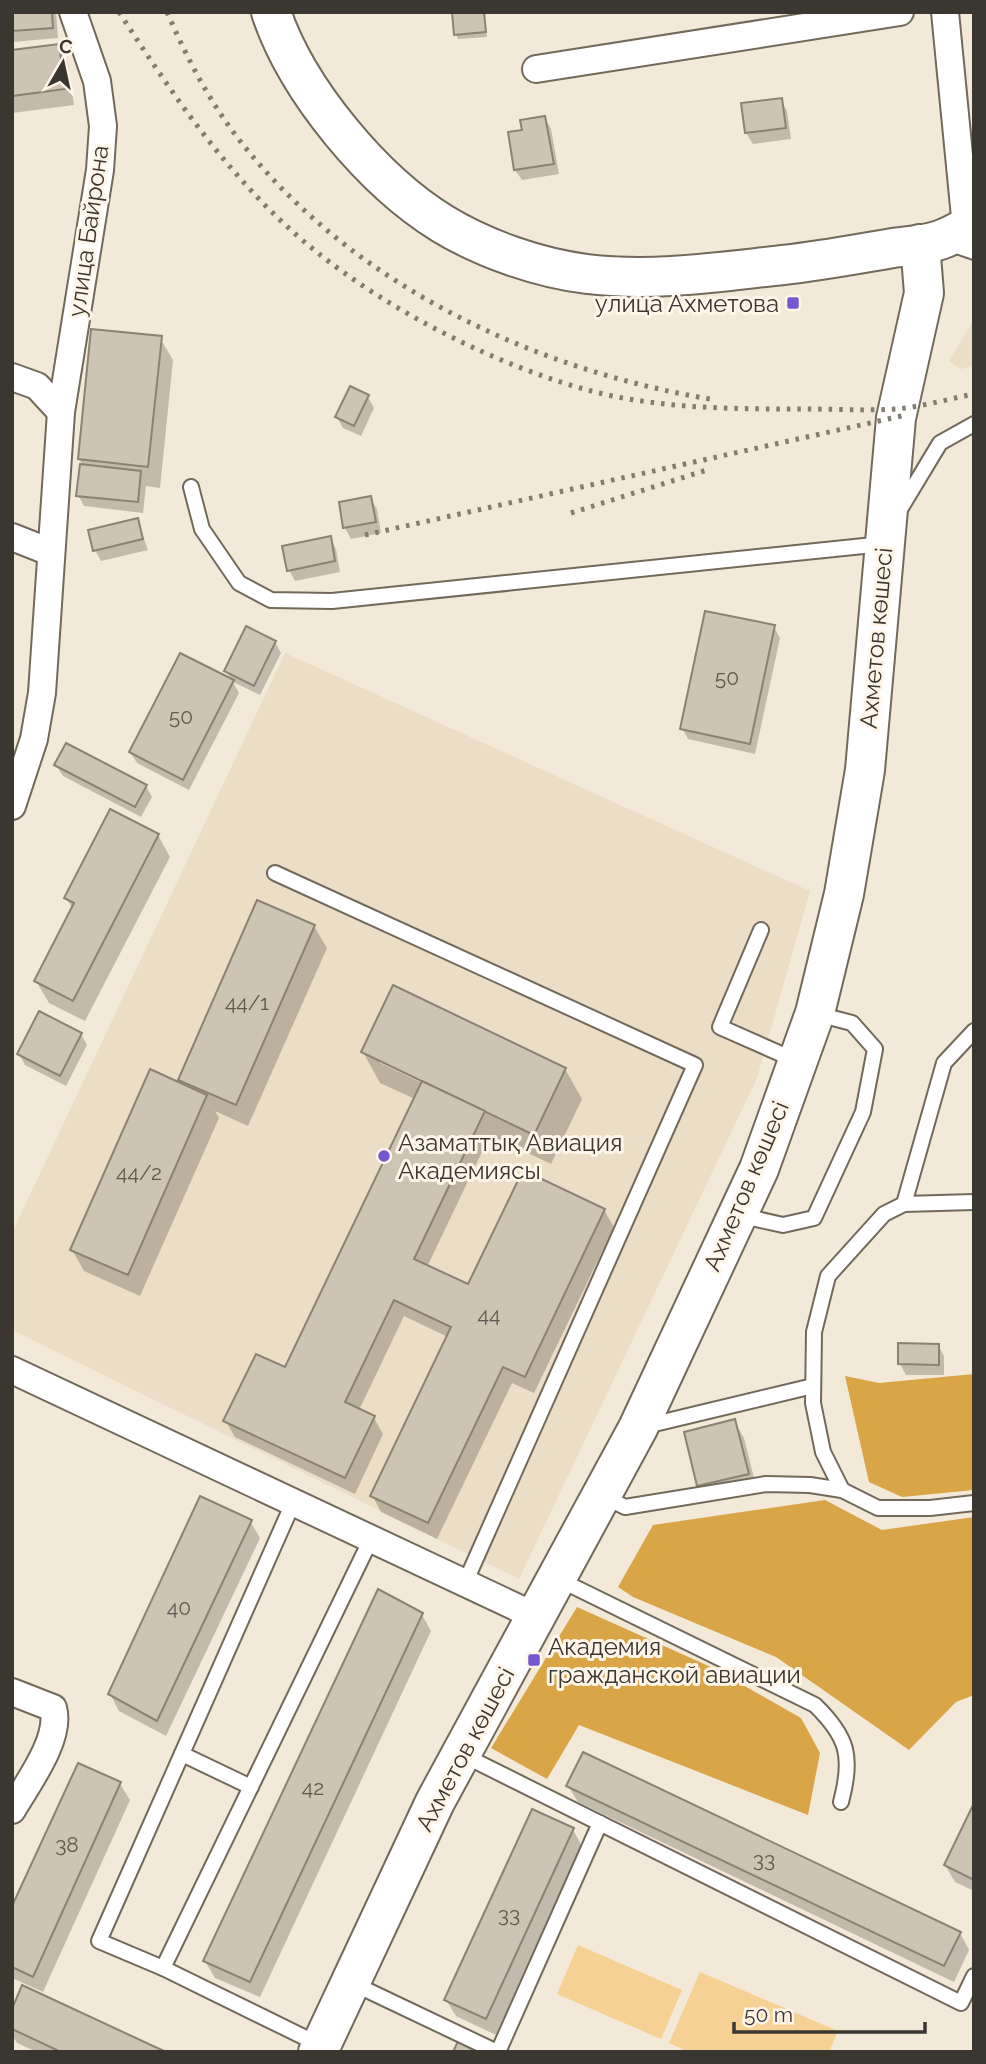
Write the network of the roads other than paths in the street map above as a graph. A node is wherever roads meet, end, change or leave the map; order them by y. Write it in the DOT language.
graph roads {
  1 [pos="73,12"];
  2 [pos="271,12"];
  3 [pos="901,12"];
  4 [pos="944,12"];
  5 [pos="536,69"];
  6 [pos="955,237"];
  7 [pos="12,377"];
  8 [pos="61,412"];
  9 [pos="974,424"];
  10 [pos="191,487"];
  11 [pos="12,537"];
  12 [pos="885,538"];
  13 [pos="50,552"];
  14 [pos="20,756"];
  15 [pos="12,806"];
  16 [pos="275,873"];
  17 [pos="761,930"];
  18 [pos="816,1013"];
  19 [pos="974,1031"];
  20 [pos="798,1061"];
  21 [pos="974,1202"];
  22 [pos="904,1204"];
  23 [pos="737,1215"];
  24 [pos="12,1370"];
  25 [pos="813,1386"];
  26 [pos="638,1428"];
  27 [pos="842,1490"];
  28 [pos="600,1495"];
  29 [pos="293,1503"];
  30 [pos="974,1503"];
  31 [pos="371,1539"];
  32 [pos="557,1579"];
  33 [pos="465,1583"];
  34 [pos="535,1616"];
  35 [pos="12,1692"];
  36 [pos="182,1754"];
  37 [pos="461,1754"];
  38 [pos="251,1787"];
  39 [pos="841,1802"];
  40 [pos="12,1810"];
  41 [pos="600,1823"];
  42 [pos="163,1968"];
  43 [pos="974,1976"];
  44 [pos="351,1983"];
  45 [pos="320,2049"];
  46 [pos="498,2052"];
  1 -- 8 [label="street, улица Байрона"];
  2 -- 6 [label="street"];
  3 -- 5 [label="street"];
  4 -- 6 [label="street"];
  6 -- 12 [label="street, Ахметов көшесі"];
  7 -- 8 [label="street"];
  8 -- 13 [label="street, улица Байрона"];
  9 -- 12 [label="lane"];
  10 -- 12 [label="lane"];
  11 -- 13 [label="street"];
  12 -- 18 [label="street, Ахметов көшесі"];
  13 -- 14 [label="street, улица Байрона"];
  14 -- 15 [label="street, улица Байрона"];
  16 -- 33 [label="lane"];
  17 -- 20 [label="lane"];
  18 -- 20 [label="street, Ахметов көшесі"];
  18 -- 23 [label="lane"];
  19 -- 22 [label="lane"];
  20 -- 23 [label="street, Ахметов көшесі"];
  21 -- 22 [label="lane"];
  22 -- 25 [label="lane"];
  23 -- 26 [label="street, Ахметов көшесі"];
  24 -- 29 [label="street"];
  25 -- 26 [label="lane"];
  25 -- 27 [label="lane"];
  26 -- 28 [label="street, Ахметов көшесі"];
  27 -- 28 [label="lane"];
  27 -- 30 [label="lane"];
  28 -- 32 [label="street, Ахметов көшесі"];
  29 -- 31 [label="street"];
  29 -- 36 [label="lane"];
  31 -- 33 [label="street"];
  31 -- 38 [label="lane"];
  32 -- 34 [label="street, Ахметов көшесі"];
  32 -- 39 [label="lane"];
  33 -- 34 [label="street"];
  34 -- 37 [label="street, Ахметов көшесі"];
  35 -- 40 [label="street"];
  36 -- 38 [label="lane"];
  36 -- 42 [label="lane"];
  37 -- 41 [label="lane"];
  37 -- 44 [label="street, Ахметов көшесі"];
  38 -- 42 [label="lane"];
  41 -- 43 [label="lane"];
  41 -- 46 [label="lane"];
  42 -- 45 [label="lane"];
  44 -- 45 [label="street, Ахметов көшесі"];
  44 -- 46 [label="lane"];
}
